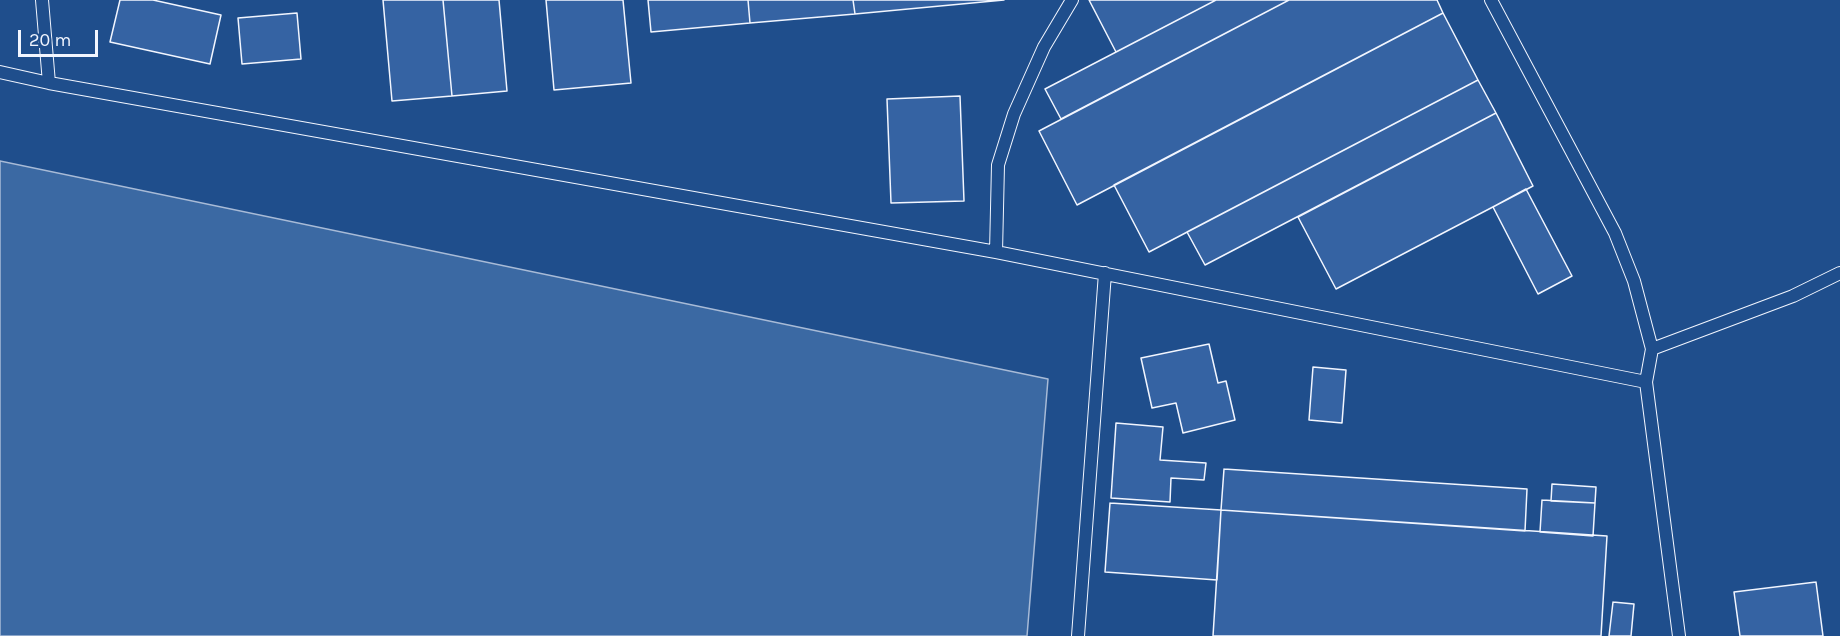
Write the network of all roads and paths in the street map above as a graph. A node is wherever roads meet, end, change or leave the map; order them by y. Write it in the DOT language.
graph roads {
  1 [pos="42,0"];
  2 [pos="1072,0"];
  3 [pos="1491,0"];
  4 [pos="0,72"];
  5 [pos="48,83"];
  6 [pos="996,252"];
  7 [pos="1105,273"];
  8 [pos="1840,273"];
  9 [pos="1652,349"];
  10 [pos="1646,382"];
  11 [pos="1078,636"];
  12 [pos="1679,636"];
  1 -- 5 [label="lane"];
  2 -- 6 [label="lane"];
  3 -- 9 [label="lane"];
  4 -- 5 [label="lane"];
  5 -- 6 [label="lane"];
  6 -- 7 [label="lane"];
  7 -- 10 [label="lane"];
  7 -- 11 [label="lane"];
  8 -- 9 [label="lane"];
  9 -- 10 [label="lane"];
  10 -- 12 [label="lane"];
}
